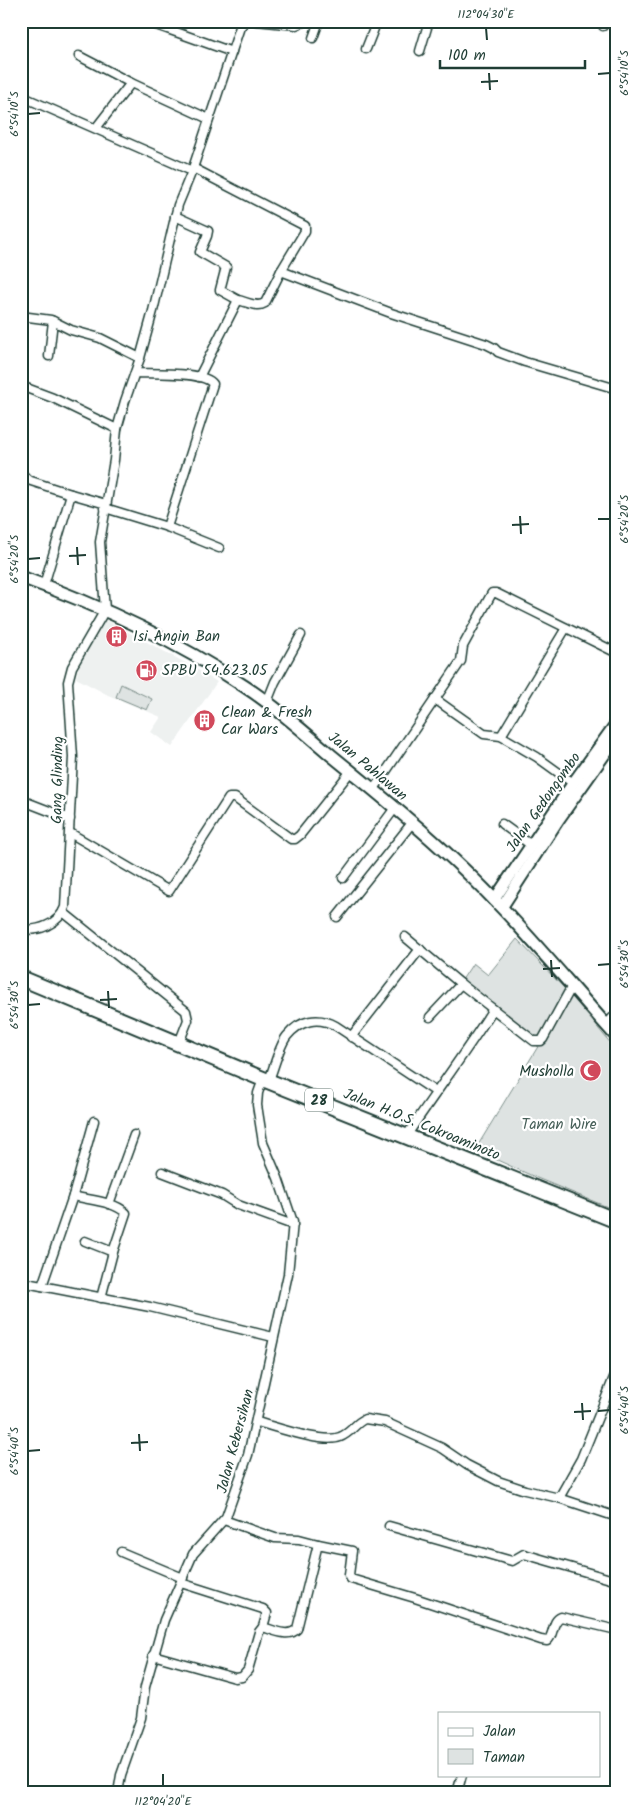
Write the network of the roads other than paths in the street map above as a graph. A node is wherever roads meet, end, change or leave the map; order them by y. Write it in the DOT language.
graph roads {
  1 [pos="145,21"];
  2 [pos="256,21"];
  3 [pos="306,21"];
  4 [pos="318,21"];
  5 [pos="378,21"];
  6 [pos="429,21"];
  7 [pos="243,22"];
  8 [pos="313,38"];
  9 [pos="366,49"];
  10 [pos="420,51"];
  11 [pos="232,52"];
  12 [pos="79,56"];
  13 [pos="131,83"];
  14 [pos="21,96"];
  15 [pos="209,120"];
  16 [pos="96,128"];
  17 [pos="192,170"];
  18 [pos="175,216"];
  19 [pos="281,271"];
  20 [pos="238,300"];
  21 [pos="21,316"];
  22 [pos="53,322"];
  23 [pos="49,356"];
  24 [pos="140,358"];
  25 [pos="135,373"];
  26 [pos="199,377"];
  27 [pos="21,386"];
  28 [pos="617,389"];
  29 [pos="117,429"];
  30 [pos="21,473"];
  31 [pos="72,494"];
  32 [pos="106,506"];
  33 [pos="167,527"];
  34 [pos="218,548"];
  35 [pos="21,577"];
  36 [pos="44,585"];
  37 [pos="105,610"];
  38 [pos="566,628"];
  39 [pos="301,635"];
  40 [pos="617,652"];
  41 [pos="435,699"];
  42 [pos="267,702"];
  43 [pos="617,722"];
  44 [pos="501,736"];
  45 [pos="617,737"];
  46 [pos="351,771"];
  47 [pos="573,783"];
  48 [pos="374,789"];
  49 [pos="21,800"];
  50 [pos="395,808"];
  51 [pos="70,819"];
  52 [pos="412,823"];
  53 [pos="502,824"];
  54 [pos="70,833"];
  55 [pos="531,845"];
  56 [pos="343,878"];
  57 [pos="498,904"];
  58 [pos="63,912"];
  59 [pos="337,917"];
  60 [pos="21,929"];
  61 [pos="405,937"];
  62 [pos="420,949"];
  63 [pos="21,978"];
  64 [pos="461,984"];
  65 [pos="572,986"];
  66 [pos="492,1009"];
  67 [pos="617,1013"];
  68 [pos="430,1017"];
  69 [pos="606,1025"];
  70 [pos="617,1036"];
  71 [pos="351,1037"];
  72 [pos="179,1043"];
  73 [pos="266,1080"];
  74 [pos="436,1092"];
  75 [pos="94,1121"];
  76 [pos="134,1135"];
  77 [pos="407,1135"];
  78 [pos="162,1172"];
  79 [pos="73,1196"];
  80 [pos="109,1204"];
  81 [pos="617,1220"];
  82 [pos="293,1225"];
  83 [pos="85,1242"];
  84 [pos="113,1252"];
  85 [pos="21,1282"];
  86 [pos="42,1286"];
  87 [pos="101,1298"];
  88 [pos="273,1337"];
  89 [pos="617,1370"];
  90 [pos="256,1422"];
  91 [pos="559,1498"];
  92 [pos="617,1517"];
  93 [pos="224,1520"];
  94 [pos="389,1526"];
  95 [pos="318,1544"];
  96 [pos="121,1552"];
  97 [pos="182,1580"];
  98 [pos="617,1581"];
  99 [pos="262,1627"];
  100 [pos="617,1630"];
  101 [pos="153,1655"];
  102 [pos="462,1776"];
  103 [pos="122,1793"];
  104 [pos="458,1793"];
  1 -- 11 [label="street"];
  2 -- 3 [label="street"];
  4 -- 8 [label="street"];
  5 -- 9 [label="street"];
  6 -- 10 [label="street"];
  7 -- 11 [label="street"];
  11 -- 15 [label="street"];
  12 -- 13 [label="street"];
  13 -- 15 [label="street"];
  13 -- 16 [label="street"];
  14 -- 16 [label="street"];
  15 -- 17 [label="street"];
  16 -- 17 [label="street"];
  17 -- 18 [label="street"];
  17 -- 19 [label="street"];
  18 -- 20 [label="street"];
  18 -- 24 [label="street"];
  19 -- 20 [label="street"];
  19 -- 28 [label="street"];
  20 -- 26 [label="street"];
  21 -- 22 [label="street"];
  22 -- 23 [label="street"];
  22 -- 24 [label="street"];
  24 -- 25 [label="street"];
  25 -- 26 [label="street"];
  25 -- 29 [label="street"];
  26 -- 33 [label="street"];
  27 -- 29 [label="street"];
  29 -- 32 [label="street"];
  30 -- 31 [label="street"];
  31 -- 32 [label="street"];
  31 -- 36 [label="street"];
  32 -- 33 [label="street"];
  32 -- 37 [label="street"];
  33 -- 34 [label="street"];
  35 -- 36 [label="main road, Jalan Pahlawan"];
  36 -- 37 [label="main road, Jalan Pahlawan"];
  37 -- 42 [label="main road, Jalan Pahlawan"];
  37 -- 51 [label="street, Gang Glinding"];
  38 -- 40 [label="street"];
  38 -- 41 [label="street"];
  38 -- 44 [label="street"];
  39 -- 42 [label="street"];
  41 -- 44 [label="street"];
  41 -- 48 [label="street"];
  42 -- 46 [label="main road, Jalan Pahlawan"];
  43 -- 47 [label="street, Jalan Gedongombo"];
  44 -- 47 [label="street"];
  45 -- 57 [label="street, Jalan Gedongombo"];
  46 -- 48 [label="main road, Jalan Pahlawan"];
  46 -- 54 [label="street"];
  47 -- 55 [label="street, Jalan Gedongombo"];
  48 -- 50 [label="main road, Jalan Pahlawan"];
  49 -- 51 [label="street"];
  50 -- 52 [label="main road, Jalan Pahlawan"];
  50 -- 56 [label="street"];
  51 -- 54 [label="street, Gang Glinding"];
  52 -- 57 [label="main road, Jalan Pahlawan"];
  52 -- 59 [label="street"];
  53 -- 55 [label="street"];
  54 -- 58 [label="street, Gang Glinding"];
  55 -- 57 [label="street, Jalan Gedongombo"];
  57 -- 65 [label="main road, Jalan Pahlawan"];
  58 -- 60 [label="street"];
  58 -- 72 [label="street"];
  61 -- 62 [label="street"];
  62 -- 64 [label="street"];
  62 -- 71 [label="street"];
  63 -- 72 [label="highway, Jalan H.O.S. Cokroaminoto / 28"];
  64 -- 66 [label="street"];
  64 -- 68 [label="street"];
  65 -- 66 [label="street"];
  65 -- 69 [label="main road, Jalan Pahlawan"];
  66 -- 74 [label="street"];
  67 -- 69 [label="street"];
  69 -- 70 [label="main road, Jalan Pahlawan"];
  71 -- 73 [label="street, Jalan Kebersihan"];
  71 -- 74 [label="street, Jalan Kebersihan"];
  72 -- 73 [label="highway, Jalan H.O.S. Cokroaminoto / 28"];
  73 -- 77 [label="highway, Jalan H.O.S. Cokroaminoto / 28"];
  73 -- 82 [label="street, Jalan Kebersihan"];
  74 -- 77 [label="street"];
  75 -- 79 [label="street"];
  76 -- 80 [label="street"];
  77 -- 81 [label="highway, Jalan H.O.S. Cokroaminoto / 28"];
  78 -- 82 [label="street"];
  79 -- 80 [label="street"];
  79 -- 86 [label="street"];
  80 -- 84 [label="street"];
  82 -- 88 [label="street, Jalan Kebersihan"];
  83 -- 84 [label="street"];
  84 -- 87 [label="street"];
  85 -- 86 [label="street"];
  86 -- 87 [label="street"];
  87 -- 88 [label="street"];
  88 -- 90 [label="street, Jalan Kebersihan"];
  89 -- 91 [label="street"];
  90 -- 91 [label="street"];
  90 -- 93 [label="street, Jalan Kebersihan"];
  91 -- 92 [label="street"];
  93 -- 95 [label="street"];
  93 -- 97 [label="street, Jalan Kebersihan"];
  94 -- 98 [label="street"];
  95 -- 99 [label="street"];
  95 -- 100 [label="street"];
  96 -- 97 [label="street"];
  97 -- 99 [label="street"];
  97 -- 101 [label="street, Jalan Kebersihan"];
  99 -- 101 [label="street"];
  101 -- 103 [label="street, Jalan Kebersihan"];
  102 -- 104 [label="street"];
}
